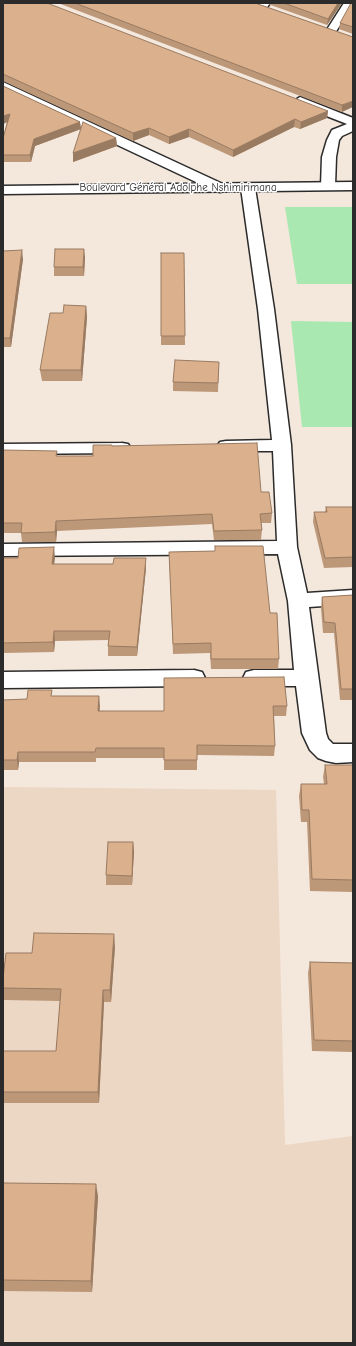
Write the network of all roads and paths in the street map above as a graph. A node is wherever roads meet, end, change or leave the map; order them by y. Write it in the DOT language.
graph roads {
  1 [pos="251,3"];
  2 [pos="349,3"];
  3 [pos="264,5"];
  4 [pos="274,11"];
  5 [pos="318,26"];
  6 [pos="3,86"];
  7 [pos="287,96"];
  8 [pos="353,122"];
  9 [pos="353,126"];
  10 [pos="328,186"];
  11 [pos="353,186"];
  12 [pos="220,188"];
  13 [pos="248,188"];
  14 [pos="3,190"];
  15 [pos="210,446"];
  16 [pos="282,446"];
  17 [pos="138,447"];
  18 [pos="3,449"];
  19 [pos="287,548"];
  20 [pos="3,550"];
  21 [pos="353,597"];
  22 [pos="298,601"];
  23 [pos="210,678"];
  24 [pos="234,678"];
  25 [pos="306,678"];
  26 [pos="3,680"];
  27 [pos="353,753"];
  1 -- 3 [label="street"];
  2 -- 5 [label="street"];
  3 -- 4 [label="street"];
  6 -- 12 [label="street"];
  7 -- 8 [label="street"];
  9 -- 10 [label="street"];
  10 -- 11 [label="street, Boulevard Général Adolphe Nshimirimana"];
  10 -- 13 [label="street, Boulevard Général Adolphe Nshimirimana"];
  12 -- 13 [label="street, Boulevard Général Adolphe Nshimirimana"];
  12 -- 14 [label="street, Boulevard Général Adolphe Nshimirimana"];
  13 -- 16 [label="street"];
  15 -- 16 [label="street"];
  16 -- 19 [label="street"];
  17 -- 18 [label="street"];
  19 -- 20 [label="street"];
  19 -- 22 [label="street"];
  21 -- 22 [label="street"];
  22 -- 25 [label="street"];
  23 -- 26 [label="street"];
  24 -- 25 [label="street"];
  25 -- 27 [label="street"];
}
